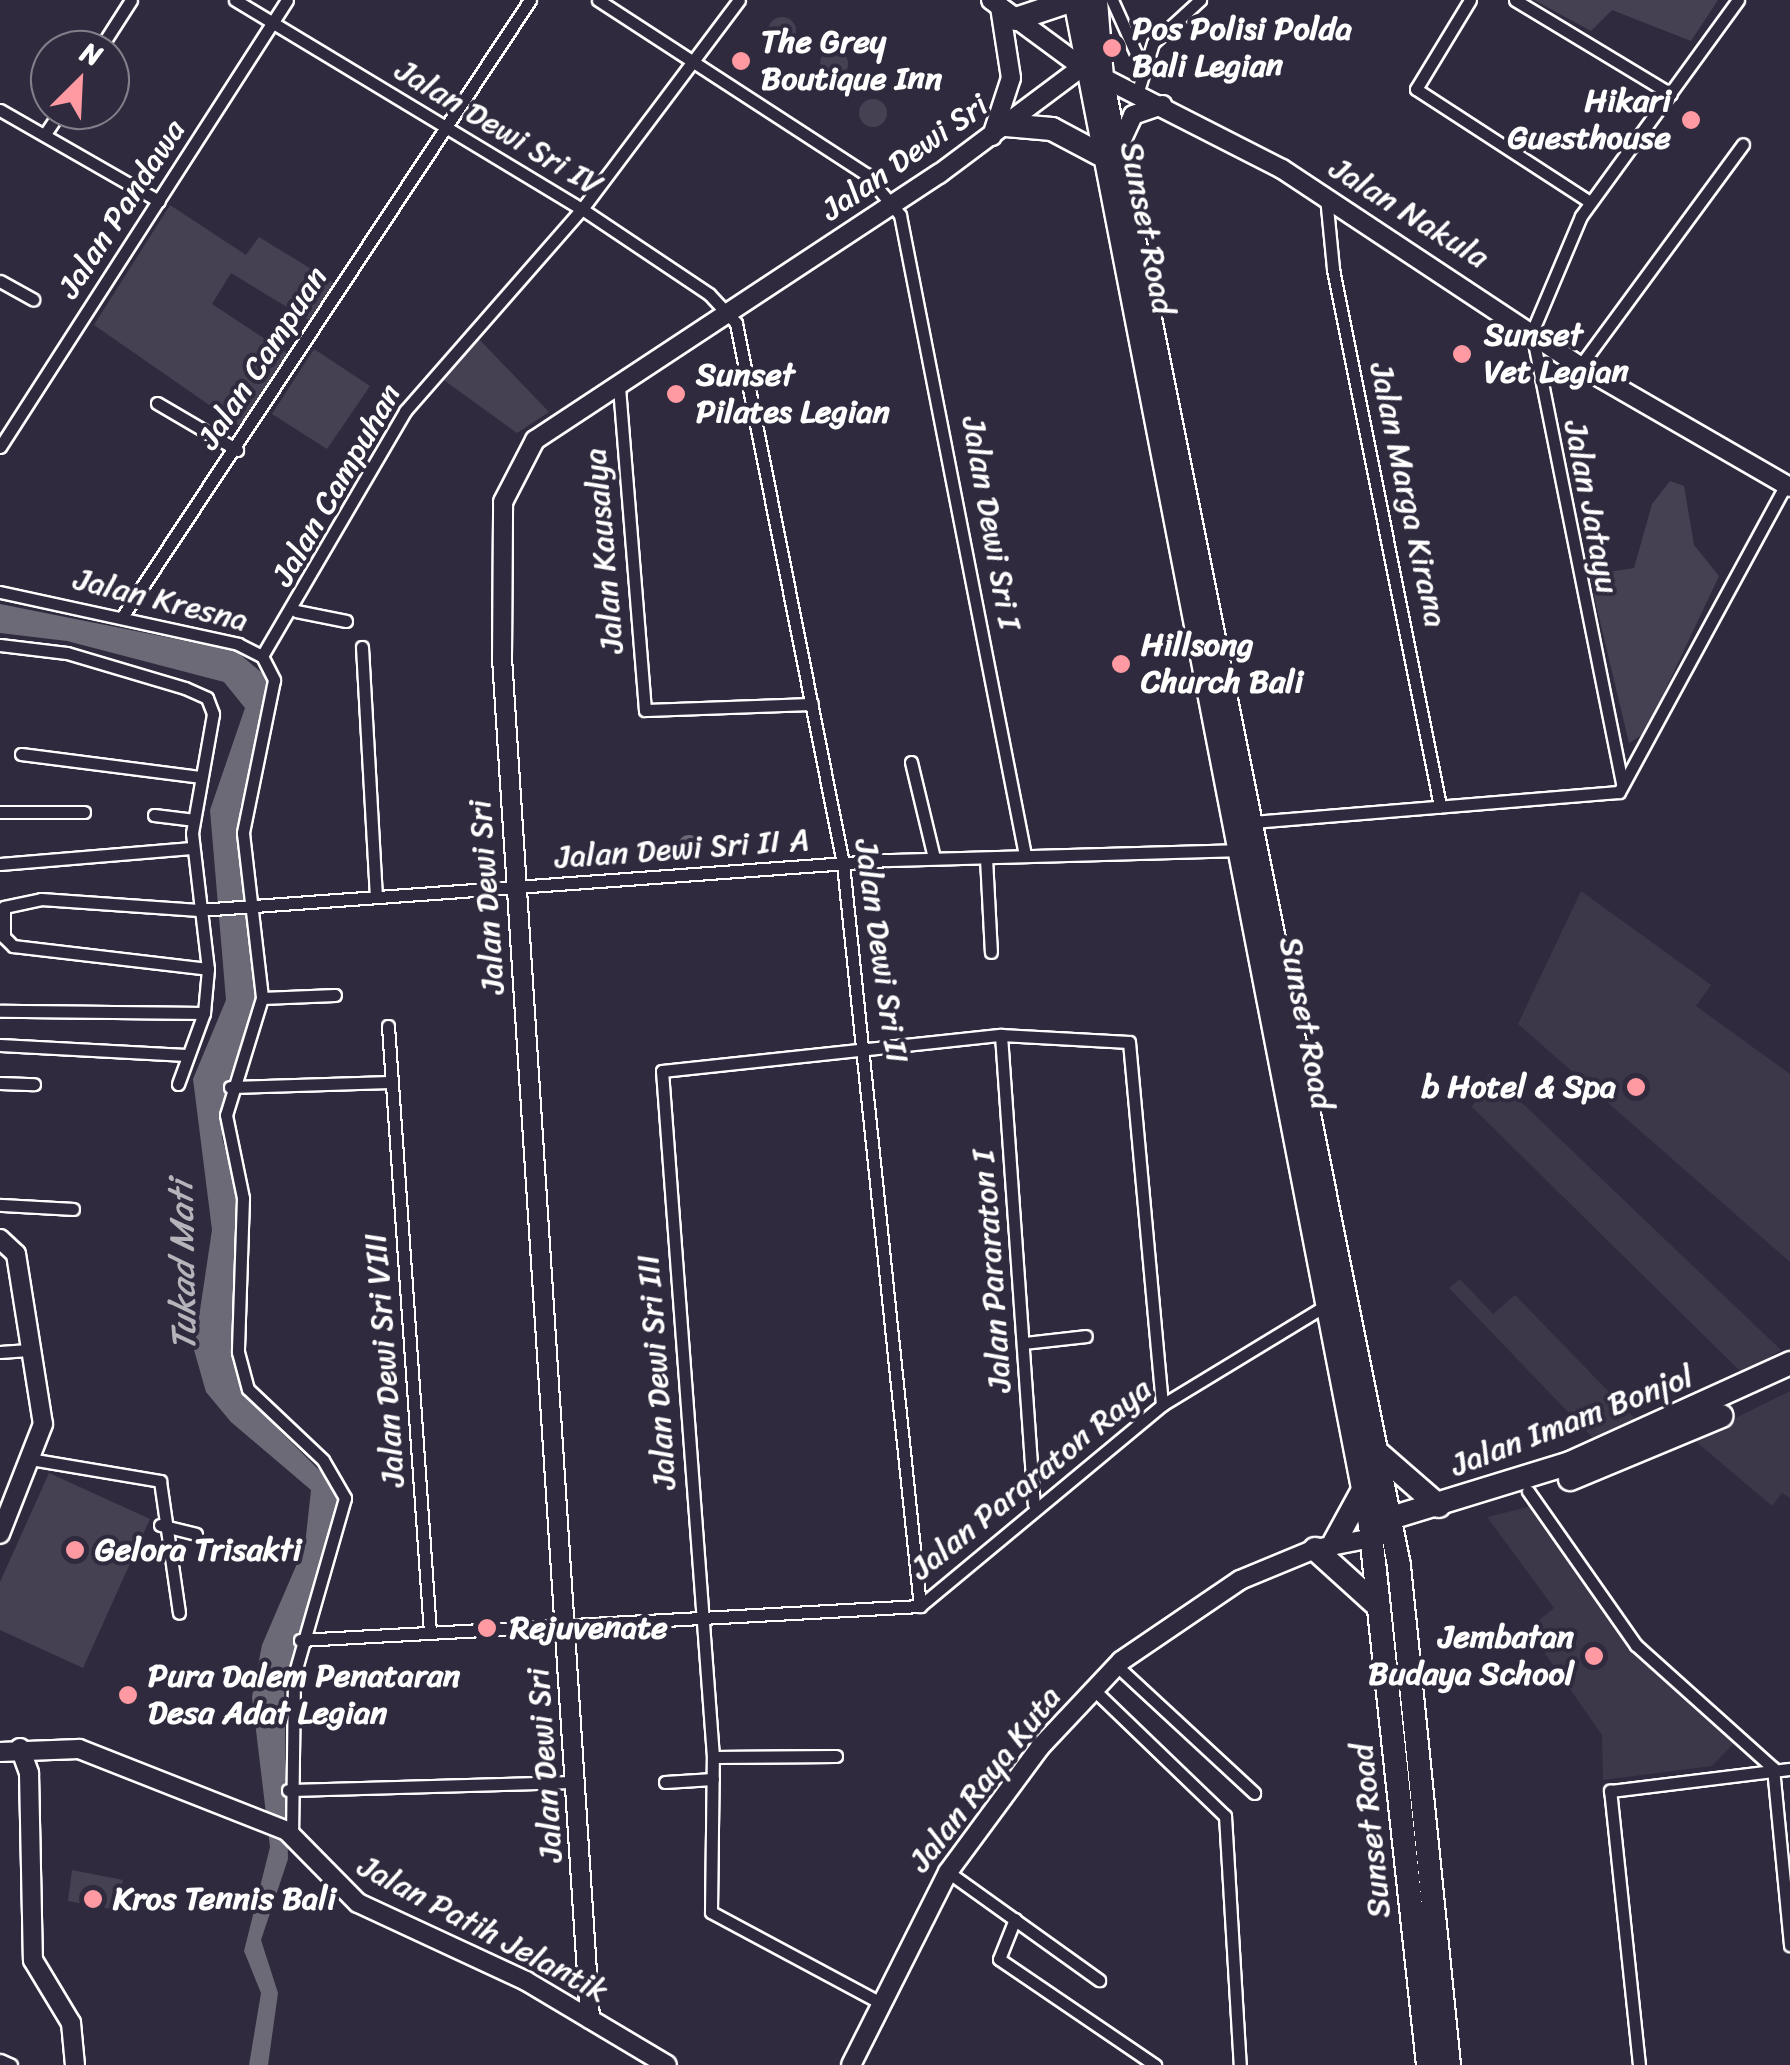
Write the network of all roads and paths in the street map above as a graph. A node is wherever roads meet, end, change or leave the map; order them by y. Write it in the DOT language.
graph roads {
  1 [pos="132,0"];
  2 [pos="235,0"];
  3 [pos="287,0"];
  4 [pos="530,0"];
  5 [pos="598,0"];
  6 [pos="739,0"];
  7 [pos="1074,0"];
  8 [pos="1096,0"];
  9 [pos="1112,0"];
  10 [pos="1200,0"];
  11 [pos="1470,0"];
  12 [pos="1515,0"];
  13 [pos="1738,0"];
  14 [pos="1002,9"];
  15 [pos="271,23"];
  16 [pos="112,30"];
  17 [pos="696,61"];
  18 [pos="1144,70"];
  19 [pos="1092,73"];
  20 [pos="1136,94"];
  21 [pos="1671,94"];
  22 [pos="1162,104"];
  23 [pos="0,110"];
  24 [pos="48,130"];
  25 [pos="445,130"];
  26 [pos="999,131"];
  27 [pos="46,134"];
  28 [pos="1743,144"];
  29 [pos="1108,152"];
  30 [pos="1326,196"];
  31 [pos="159,201"];
  32 [pos="1590,202"];
  33 [pos="893,204"];
  34 [pos="582,209"];
  35 [pos="0,281"];
  36 [pos="33,299"];
  37 [pos="729,313"];
  38 [pos="1532,332"];
  39 [pos="1580,366"];
  40 [pos="619,387"];
  41 [pos="157,403"];
  42 [pos="0,446"];
  43 [pos="236,450"];
  44 [pos="1788,486"];
  45 [pos="0,592"];
  46 [pos="296,611"];
  47 [pos="124,614"];
  48 [pos="346,621"];
  49 [pos="0,645"];
  50 [pos="362,647"];
  51 [pos="262,656"];
  52 [pos="812,704"];
  53 [pos="21,754"];
  54 [pos="910,762"];
  55 [pos="200,777"];
  56 [pos="1622,784"];
  57 [pos="1440,806"];
  58 [pos="0,812"];
  59 [pos="84,812"];
  60 [pos="154,814"];
  61 [pos="193,820"];
  62 [pos="1252,822"];
  63 [pos="192,848"];
  64 [pos="1238,850"];
  65 [pos="1025,855"];
  66 [pos="934,858"];
  67 [pos="986,858"];
  68 [pos="0,864"];
  69 [pos="843,864"];
  70 [pos="517,889"];
  71 [pos="376,897"];
  72 [pos="249,903"];
  73 [pos="201,910"];
  74 [pos="2,937"];
  75 [pos="991,952"];
  76 [pos="208,969"];
  77 [pos="335,995"];
  78 [pos="262,998"];
  79 [pos="0,1010"];
  80 [pos="204,1013"];
  81 [pos="388,1026"];
  82 [pos="1001,1035"];
  83 [pos="0,1045"];
  84 [pos="869,1049"];
  85 [pos="186,1056"];
  86 [pos="392,1082"];
  87 [pos="0,1083"];
  88 [pos="34,1084"];
  89 [pos="178,1084"];
  90 [pos="230,1087"];
  91 [pos="0,1204"];
  92 [pos="73,1208"];
  93 [pos="0,1239"];
  94 [pos="1328,1304"];
  95 [pos="1086,1336"];
  96 [pos="1024,1343"];
  97 [pos="32,1350"];
  98 [pos="0,1352"];
  99 [pos="1790,1363"];
  100 [pos="1790,1379"];
  101 [pos="1162,1405"];
  102 [pos="1377,1452"];
  103 [pos="36,1460"];
  104 [pos="1364,1489"];
  105 [pos="1528,1491"];
  106 [pos="9,1494"];
  107 [pos="1034,1504"];
  108 [pos="1440,1506"];
  109 [pos="160,1525"];
  110 [pos="1381,1528"];
  111 [pos="1,1531"];
  112 [pos="196,1534"];
  113 [pos="1331,1544"];
  114 [pos="920,1606"];
  115 [pos="1379,1607"];
  116 [pos="179,1614"];
  117 [pos="703,1625"];
  118 [pos="566,1629"];
  119 [pos="430,1633"];
  120 [pos="300,1640"];
  121 [pos="1117,1666"];
  122 [pos="1094,1690"];
  123 [pos="20,1748"];
  124 [pos="0,1752"];
  125 [pos="836,1756"];
  126 [pos="713,1757"];
  127 [pos="1773,1768"];
  128 [pos="1790,1769"];
  129 [pos="713,1778"];
  130 [pos="576,1782"];
  131 [pos="665,1782"];
  132 [pos="288,1790"];
  133 [pos="1254,1793"];
  134 [pos="289,1832"];
  135 [pos="948,1872"];
  136 [pos="1422,1901"];
  137 [pos="1788,1918"];
  138 [pos="1016,1919"];
  139 [pos="1790,1945"];
  140 [pos="1099,1980"];
  141 [pos="877,2001"];
  142 [pos="584,2010"];
  143 [pos="0,2060"];
  144 [pos="11,2065"];
  145 [pos="75,2065"];
  146 [pos="668,2065"];
  147 [pos="851,2065"];
  148 [pos="1155,2065"];
  149 [pos="1240,2065"];
  150 [pos="1428,2065"];
  151 [pos="1448,2065"];
  152 [pos="1640,2065"];
  1 -- 16 [label="street"];
  2 -- 15 [label="street, Jalan Dewi Sri IV"];
  3 -- 15 [label="street, Jalan Pandawa"];
  4 -- 25 [label="street, Jalan Campuan"];
  5 -- 17 [label="street"];
  6 -- 17 [label="street, Jalan Campuhan"];
  7 -- 14 [label="highway"];
  7 -- 19 [label="highway, Sunset Road"];
  8 -- 19 [label="highway"];
  9 -- 18 [label="street"];
  10 -- 18 [label="street"];
  11 -- 32 [label="street"];
  12 -- 21 [label="street"];
  13 -- 21 [label="street"];
  14 -- 19 [label="street, Jalan Nakula"];
  14 -- 26 [label="street"];
  15 -- 25 [label="street, Jalan Dewi Sri IV"];
  15 -- 31 [label="street, Jalan Pandawa"];
  17 -- 33 [label="street"];
  17 -- 34 [label="street, Jalan Campuhan"];
  18 -- 20 [label="street"];
  19 -- 20 [label="street, Jalan Nakula"];
  19 -- 26 [label="street, Jalan Dewi Sri"];
  19 -- 29 [label="highway, Sunset Road"];
  20 -- 22 [label="street, Jalan Nakula"];
  21 -- 32 [label="street"];
  22 -- 29 [label="street"];
  22 -- 30 [label="street, Jalan Nakula"];
  23 -- 27 [label="street"];
  24 -- 27 [label="street"];
  25 -- 34 [label="street, Jalan Dewi Sri IV"];
  25 -- 43 [label="street, Jalan Campuan"];
  26 -- 29 [label="highway"];
  26 -- 33 [label="street, Jalan Dewi Sri"];
  27 -- 31 [label="street"];
  28 -- 39 [label="street"];
  29 -- 62 [label="highway, Sunset Road"];
  29 -- 64 [label="highway, Sunset Road"];
  30 -- 38 [label="street, Jalan Nakula"];
  30 -- 57 [label="street, Jalan Marga Kirana"];
  31 -- 42 [label="street, Jalan Pandawa"];
  32 -- 38 [label="street"];
  33 -- 37 [label="street, Jalan Dewi Sri"];
  33 -- 65 [label="street, Jalan Dewi Sri I"];
  34 -- 37 [label="street, Jalan Dewi Sri IV"];
  34 -- 46 [label="street, Jalan Campuhan"];
  35 -- 36 [label="street"];
  37 -- 40 [label="street, Jalan Dewi Sri"];
  37 -- 52 [label="street, Jalan Dewi Sri II"];
  38 -- 39 [label="street, Jalan Nakula"];
  38 -- 56 [label="street, Jalan Jatayu"];
  39 -- 44 [label="street, Jalan Nakula"];
  40 -- 52 [label="street, Jalan Kausalya"];
  40 -- 70 [label="street, Jalan Dewi Sri"];
  41 -- 43 [label="street"];
  43 -- 47 [label="street, Jalan Campuan"];
  44 -- 56 [label="street"];
  45 -- 47 [label="street, Jalan Kresna"];
  46 -- 48 [label="street"];
  46 -- 51 [label="street, Jalan Campuhan"];
  47 -- 51 [label="street, Jalan Kresna"];
  49 -- 55 [label="street"];
  50 -- 71 [label="street"];
  51 -- 72 [label="street, Jalan Kresna"];
  52 -- 69 [label="street, Jalan Dewi Sri II"];
  53 -- 55 [label="street"];
  54 -- 66 [label="street"];
  55 -- 61 [label="street"];
  56 -- 57 [label="street"];
  57 -- 62 [label="street"];
  58 -- 59 [label="street"];
  60 -- 61 [label="street"];
  61 -- 63 [label="street"];
  62 -- 102 [label="highway, Sunset Road"];
  63 -- 68 [label="street"];
  63 -- 73 [label="street"];
  64 -- 65 [label="street, Jalan Dewi Sri II A"];
  64 -- 94 [label="highway, Sunset Road"];
  65 -- 67 [label="street, Jalan Dewi Sri II A"];
  66 -- 67 [label="street, Jalan Dewi Sri II A"];
  66 -- 69 [label="street, Jalan Dewi Sri II A"];
  67 -- 75 [label="street"];
  69 -- 70 [label="street, Jalan Dewi Sri II A"];
  69 -- 84 [label="street, Jalan Dewi Sri II"];
  70 -- 71 [label="street, Jalan Dewi Sri II A"];
  70 -- 118 [label="street, Jalan Dewi Sri"];
  71 -- 72 [label="street, Jalan Dewi Sri II A"];
  72 -- 73 [label="street, Jalan Dewi Sri II A"];
  72 -- 78 [label="street, Jalan Kresna"];
  73 -- 74 [label="street, Jalan Dewi Sri II A"];
  73 -- 76 [label="street"];
  74 -- 76 [label="street"];
  76 -- 80 [label="street"];
  77 -- 78 [label="street"];
  78 -- 90 [label="street, Jalan Kresna"];
  79 -- 80 [label="street"];
  80 -- 85 [label="street"];
  81 -- 86 [label="street, Jalan Dewi Sri VIII"];
  82 -- 84 [label="street"];
  82 -- 96 [label="street, Jalan Pararaton I"];
  82 -- 101 [label="street"];
  83 -- 85 [label="street"];
  84 -- 114 [label="street, Jalan Dewi Sri II"];
  84 -- 117 [label="street, Jalan Dewi Sri III"];
  85 -- 89 [label="street"];
  86 -- 90 [label="street"];
  86 -- 119 [label="street, Jalan Dewi Sri VIII"];
  87 -- 88 [label="street"];
  90 -- 120 [label="street, Jalan Kresna"];
  91 -- 92 [label="street"];
  93 -- 97 [label="street"];
  94 -- 101 [label="street, Jalan Pararaton Raya"];
  94 -- 104 [label="highway, Sunset Road"];
  95 -- 96 [label="street"];
  96 -- 107 [label="street, Jalan Pararaton I"];
  97 -- 98 [label="street"];
  97 -- 103 [label="street"];
  99 -- 108 [label="highway, Jalan Imam Bonjol"];
  100 -- 105 [label="highway, Jalan Imam Bonjol"];
  101 -- 107 [label="street, Jalan Pararaton Raya"];
  102 -- 108 [label="highway"];
  102 -- 110 [label="highway, Sunset Road"];
  103 -- 106 [label="street"];
  103 -- 109 [label="street"];
  104 -- 110 [label="highway, Sunset Road"];
  104 -- 113 [label="highway"];
  105 -- 110 [label="highway, Jalan Imam Bonjol"];
  105 -- 127 [label="street"];
  106 -- 111 [label="street"];
  107 -- 114 [label="street, Jalan Pararaton Raya"];
  108 -- 110 [label="highway, Jalan Imam Bonjol"];
  109 -- 112 [label="street"];
  109 -- 116 [label="street"];
  110 -- 113 [label="street, Jalan Raya Kuta"];
  110 -- 115 [label="highway, Sunset Road"];
  110 -- 136 [label="highway, Sunset Road"];
  113 -- 115 [label="highway"];
  113 -- 121 [label="street, Jalan Raya Kuta"];
  114 -- 117 [label="street, Jalan Pararaton Raya"];
  115 -- 136 [label="highway, Sunset Road"];
  117 -- 118 [label="street, Jalan Pararaton Raya"];
  117 -- 126 [label="street, Jalan Dewi Sri III"];
  118 -- 119 [label="street, Jalan Pararaton Raya"];
  118 -- 130 [label="street, Jalan Dewi Sri"];
  119 -- 120 [label="street, Jalan Pararaton Raya"];
  120 -- 132 [label="street, Jalan Kresna"];
  121 -- 122 [label="street, Jalan Raya Kuta"];
  121 -- 133 [label="street"];
  122 -- 135 [label="street, Jalan Raya Kuta"];
  122 -- 149 [label="street"];
  123 -- 124 [label="street, Jalan Patih Jelantik"];
  123 -- 134 [label="street, Jalan Patih Jelantik"];
  123 -- 145 [label="street"];
  125 -- 126 [label="street"];
  126 -- 129 [label="street, Jalan Dewi Sri III"];
  127 -- 128 [label="street"];
  127 -- 137 [label="street"];
  127 -- 152 [label="street"];
  129 -- 131 [label="street"];
  129 -- 141 [label="street, Jalan Dewi Sri III"];
  130 -- 132 [label="street"];
  130 -- 142 [label="street, Jalan Dewi Sri"];
  132 -- 134 [label="street, Jalan Kresna"];
  134 -- 142 [label="street, Jalan Patih Jelantik"];
  135 -- 138 [label="street"];
  135 -- 141 [label="street, Jalan Raya Kuta"];
  136 -- 150 [label="highway, Sunset Road"];
  136 -- 151 [label="highway, Sunset Road"];
  137 -- 139 [label="street"];
  138 -- 140 [label="street"];
  138 -- 148 [label="street"];
  141 -- 147 [label="street, Jalan Raya Kuta"];
  142 -- 146 [label="street, Jalan Patih Jelantik"];
  143 -- 144 [label="street"];
}
